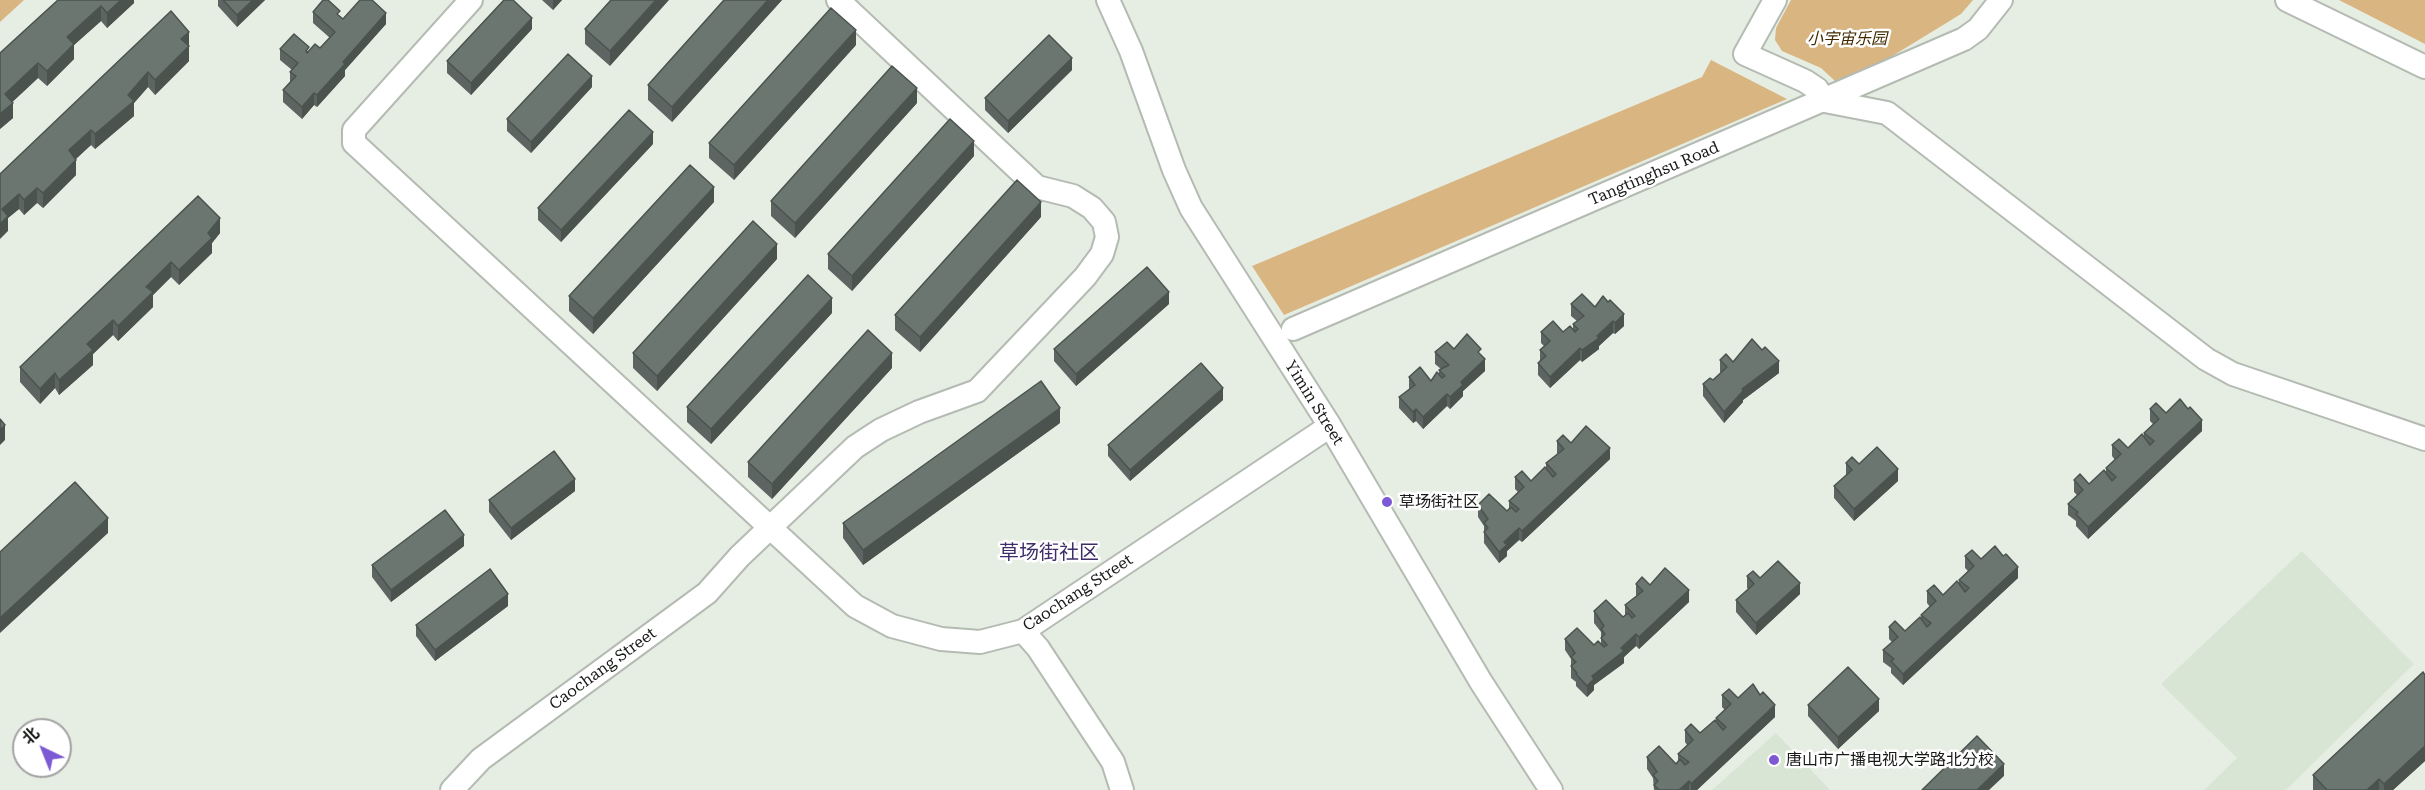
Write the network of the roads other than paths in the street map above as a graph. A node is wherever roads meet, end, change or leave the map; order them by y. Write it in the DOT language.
graph roads {
  1 [pos="471,0"];
  2 [pos="838,0"];
  3 [pos="1108,0"];
  4 [pos="1775,0"];
  5 [pos="2001,0"];
  6 [pos="2287,0"];
  7 [pos="2425,68"];
  8 [pos="1825,101"];
  9 [pos="1293,329"];
  10 [pos="1330,426"];
  11 [pos="2425,439"];
  12 [pos="771,530"];
  13 [pos="1023,631"];
  14 [pos="452,790"];
  15 [pos="1122,790"];
  16 [pos="1551,790"];
  1 -- 12 [label="street"];
  2 -- 12 [label="street"];
  3 -- 10 [label="street, Yimin Street"];
  4 -- 8 [label="street"];
  5 -- 8 [label="street, Tangtinghsu Road"];
  6 -- 7 [label="street"];
  8 -- 9 [label="street, Tangtinghsu Road"];
  8 -- 11 [label="street"];
  10 -- 13 [label="street, Caochang Street"];
  10 -- 16 [label="street, Yimin Street"];
  12 -- 13 [label="street, Caochang Street"];
  12 -- 14 [label="street, Caochang Street"];
  13 -- 15 [label="street"];
}
